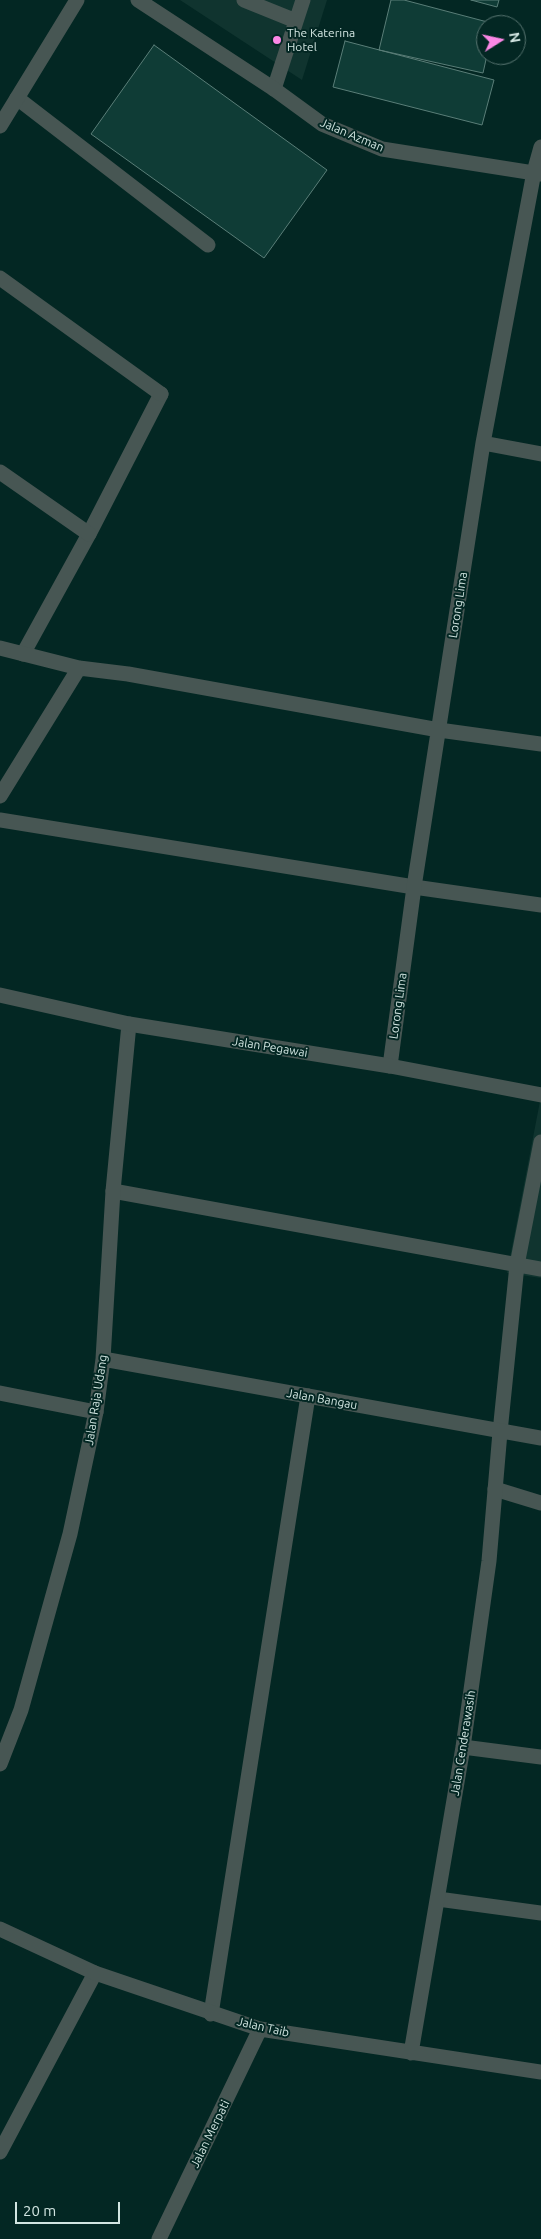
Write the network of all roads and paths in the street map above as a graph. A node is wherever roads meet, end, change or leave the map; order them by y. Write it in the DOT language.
graph roads {
  1 [pos="77,0"];
  2 [pos="138,0"];
  3 [pos="244,0"];
  4 [pos="302,0"];
  5 [pos="296,21"];
  6 [pos="274,88"];
  7 [pos="17,98"];
  8 [pos="0,126"];
  9 [pos="541,146"];
  10 [pos="537,173"];
  11 [pos="208,245"];
  12 [pos="0,278"];
  13 [pos="483,443"];
  14 [pos="541,454"];
  15 [pos="0,472"];
  16 [pos="89,534"];
  17 [pos="0,648"];
  18 [pos="23,654"];
  19 [pos="79,668"];
  20 [pos="439,730"];
  21 [pos="541,744"];
  22 [pos="0,796"];
  23 [pos="0,820"];
  24 [pos="414,887"];
  25 [pos="541,905"];
  26 [pos="0,995"];
  27 [pos="129,1024"];
  28 [pos="390,1066"];
  29 [pos="541,1095"];
  30 [pos="541,1142"];
  31 [pos="114,1191"];
  32 [pos="517,1265"];
  33 [pos="541,1269"];
  34 [pos="103,1359"];
  35 [pos="0,1393"];
  36 [pos="308,1396"];
  37 [pos="96,1412"];
  38 [pos="500,1432"];
  39 [pos="541,1438"];
  40 [pos="495,1489"];
  41 [pos="541,1503"];
  42 [pos="462,1746"];
  43 [pos="541,1757"];
  44 [pos="0,1764"];
  45 [pos="438,1899"];
  46 [pos="541,1912"];
  47 [pos="0,1929"];
  48 [pos="96,1973"];
  49 [pos="211,2014"];
  50 [pos="260,2029"];
  51 [pos="411,2053"];
  52 [pos="541,2072"];
  53 [pos="0,2152"];
  54 [pos="159,2239"];
  1 -- 7 [label="street"];
  2 -- 6 [label="street, Jalan Azman"];
  3 -- 5 [label="street"];
  4 -- 5 [label="street"];
  5 -- 6 [label="street"];
  6 -- 10 [label="street, Jalan Azman"];
  7 -- 8 [label="street"];
  7 -- 11 [label="street"];
  9 -- 10 [label="street, Lorong Lima"];
  10 -- 13 [label="street, Lorong Lima"];
  12 -- 16 [label="street"];
  13 -- 14 [label="street"];
  13 -- 20 [label="street, Lorong Lima"];
  15 -- 16 [label="street"];
  16 -- 18 [label="street"];
  17 -- 18 [label="street"];
  18 -- 19 [label="street"];
  19 -- 20 [label="street"];
  19 -- 22 [label="street"];
  20 -- 21 [label="street"];
  20 -- 24 [label="street, Lorong Lima"];
  23 -- 24 [label="street"];
  24 -- 25 [label="street"];
  24 -- 28 [label="street, Lorong Lima"];
  26 -- 27 [label="street, Jalan Pegawai"];
  27 -- 28 [label="street, Jalan Pegawai"];
  27 -- 31 [label="street, Jalan Raja Udang"];
  28 -- 29 [label="street, Jalan Pegawai"];
  30 -- 32 [label="street, Jalan Cenderawasih"];
  31 -- 32 [label="street"];
  31 -- 34 [label="street, Jalan Raja Udang"];
  32 -- 33 [label="street"];
  32 -- 38 [label="street, Jalan Cenderawasih"];
  34 -- 36 [label="street, Jalan Bangau"];
  34 -- 37 [label="street, Jalan Raja Udang"];
  35 -- 37 [label="street"];
  36 -- 38 [label="street, Jalan Bangau"];
  36 -- 49 [label="street"];
  37 -- 44 [label="street, Jalan Raja Udang"];
  38 -- 39 [label="street, Jalan Bangau"];
  38 -- 40 [label="street, Jalan Cenderawasih"];
  40 -- 41 [label="street"];
  40 -- 42 [label="street, Jalan Cenderawasih"];
  42 -- 43 [label="street"];
  42 -- 45 [label="street, Jalan Cenderawasih"];
  45 -- 46 [label="street"];
  45 -- 51 [label="street, Jalan Cenderawasih"];
  47 -- 48 [label="street, Jalan Taib"];
  48 -- 49 [label="street, Jalan Taib"];
  48 -- 53 [label="street"];
  49 -- 50 [label="street, Jalan Taib"];
  50 -- 51 [label="street, Jalan Taib"];
  50 -- 54 [label="street, Jalan Merpati"];
  51 -- 52 [label="street, Jalan Taib"];
}
